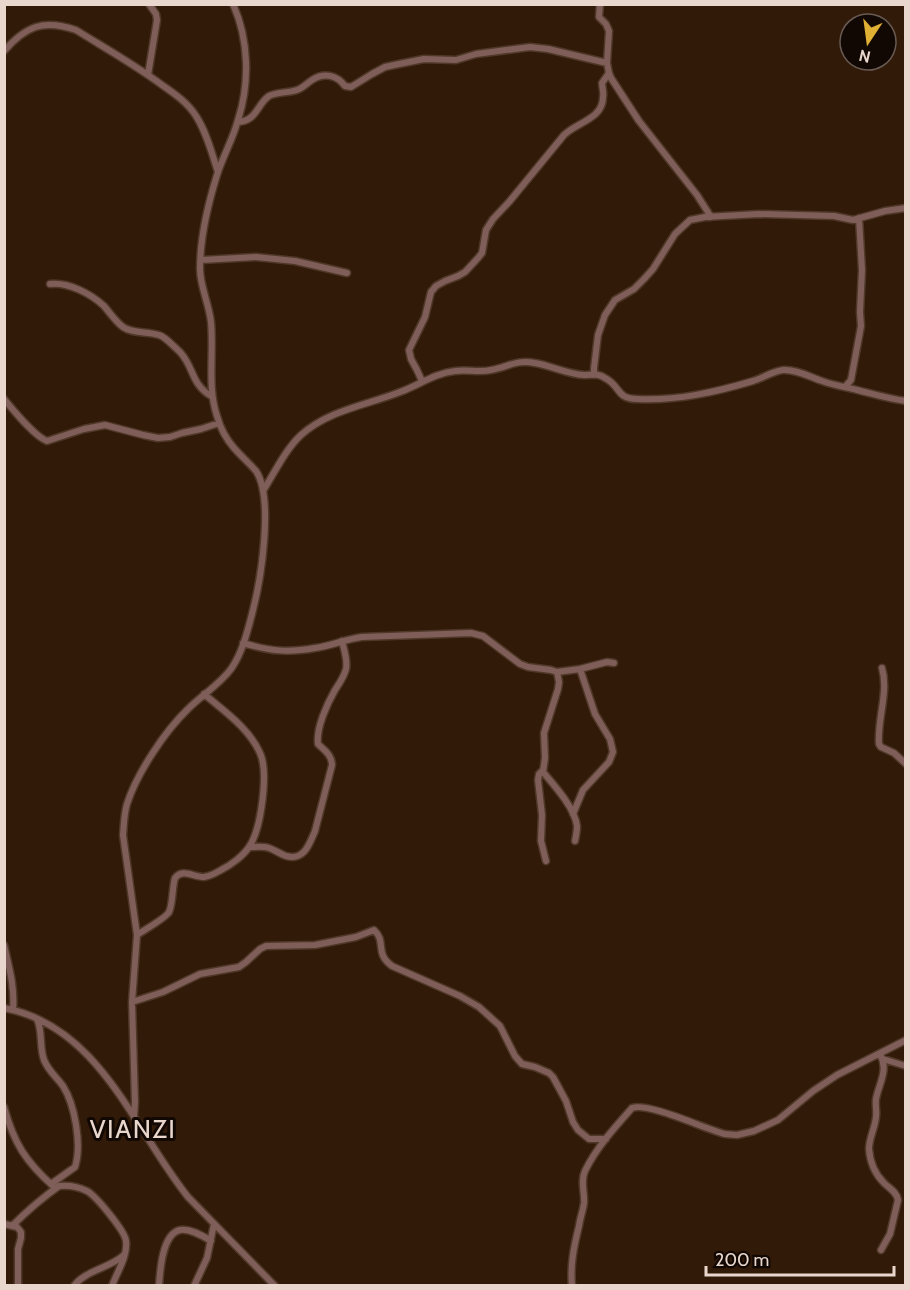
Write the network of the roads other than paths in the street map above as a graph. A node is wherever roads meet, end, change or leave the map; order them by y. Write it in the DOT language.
graph roads {
  1 [pos="148,4"];
  2 [pos="233,4"];
  3 [pos="600,4"];
  4 [pos="4,51"];
  5 [pos="607,63"];
  6 [pos="609,73"];
  7 [pos="148,75"];
  8 [pos="238,122"];
  9 [pos="218,173"];
  10 [pos="906,208"];
  11 [pos="711,217"];
  12 [pos="860,218"];
  13 [pos="201,260"];
  14 [pos="347,273"];
  15 [pos="50,284"];
  16 [pos="594,374"];
  17 [pos="422,381"];
  18 [pos="845,387"];
  19 [pos="211,396"];
  20 [pos="4,399"];
  21 [pos="906,401"];
  22 [pos="219,423"];
  23 [pos="263,491"];
  24 [pos="342,641"];
  25 [pos="243,643"];
  26 [pos="614,663"];
  27 [pos="882,668"];
  28 [pos="580,669"];
  29 [pos="557,672"];
  30 [pos="204,694"];
  31 [pos="906,764"];
  32 [pos="543,770"];
  33 [pos="573,814"];
  34 [pos="576,841"];
  35 [pos="250,847"];
  36 [pos="546,861"];
  37 [pos="137,935"];
  38 [pos="4,945"];
  39 [pos="132,1002"];
  40 [pos="4,1008"];
  41 [pos="13,1010"];
  42 [pos="37,1018"];
  43 [pos="906,1040"];
  44 [pos="881,1057"];
  45 [pos="906,1066"];
  46 [pos="4,1107"];
  47 [pos="134,1117"];
  48 [pos="606,1139"];
  49 [pos="54,1186"];
  50 [pos="214,1224"];
  51 [pos="8,1225"];
  52 [pos="211,1241"];
  53 [pos="881,1250"];
  54 [pos="125,1254"];
  55 [pos="18,1286"];
  56 [pos="74,1286"];
  57 [pos="112,1286"];
  58 [pos="159,1286"];
  59 [pos="194,1286"];
  60 [pos="275,1286"];
  61 [pos="572,1286"];
  1 -- 7 [label="street"];
  2 -- 8 [label="street"];
  3 -- 5 [label="street"];
  4 -- 7 [label="street"];
  5 -- 6 [label="street"];
  5 -- 8 [label="street"];
  6 -- 11 [label="street"];
  6 -- 17 [label="street"];
  7 -- 9 [label="street"];
  8 -- 9 [label="street"];
  9 -- 13 [label="street"];
  10 -- 12 [label="street"];
  11 -- 12 [label="street"];
  11 -- 16 [label="street"];
  12 -- 18 [label="street"];
  13 -- 14 [label="street"];
  13 -- 19 [label="street"];
  15 -- 19 [label="street"];
  16 -- 17 [label="street"];
  16 -- 18 [label="street"];
  17 -- 23 [label="street"];
  18 -- 21 [label="street"];
  19 -- 22 [label="street"];
  20 -- 22 [label="street"];
  22 -- 23 [label="street"];
  23 -- 25 [label="street"];
  24 -- 25 [label="street"];
  24 -- 29 [label="street"];
  24 -- 35 [label="street"];
  25 -- 30 [label="street"];
  26 -- 28 [label="street"];
  27 -- 31 [label="street"];
  28 -- 29 [label="street"];
  28 -- 33 [label="street"];
  29 -- 32 [label="street"];
  30 -- 35 [label="street"];
  30 -- 37 [label="street"];
  32 -- 33 [label="street"];
  32 -- 36 [label="street"];
  33 -- 34 [label="street"];
  35 -- 37 [label="street"];
  37 -- 39 [label="street"];
  38 -- 41 [label="street"];
  39 -- 47 [label="street"];
  39 -- 48 [label="street"];
  40 -- 41 [label="street"];
  41 -- 42 [label="street"];
  42 -- 47 [label="street"];
  42 -- 49 [label="street"];
  43 -- 44 [label="street"];
  44 -- 45 [label="street"];
  44 -- 48 [label="street"];
  44 -- 53 [label="street"];
  46 -- 49 [label="street"];
  47 -- 50 [label="street"];
  48 -- 61 [label="street"];
  49 -- 51 [label="street"];
  49 -- 54 [label="street"];
  50 -- 52 [label="street"];
  50 -- 60 [label="street"];
  51 -- 55 [label="street"];
  52 -- 58 [label="street"];
  52 -- 59 [label="street"];
  54 -- 56 [label="street"];
  54 -- 57 [label="street"];
}
